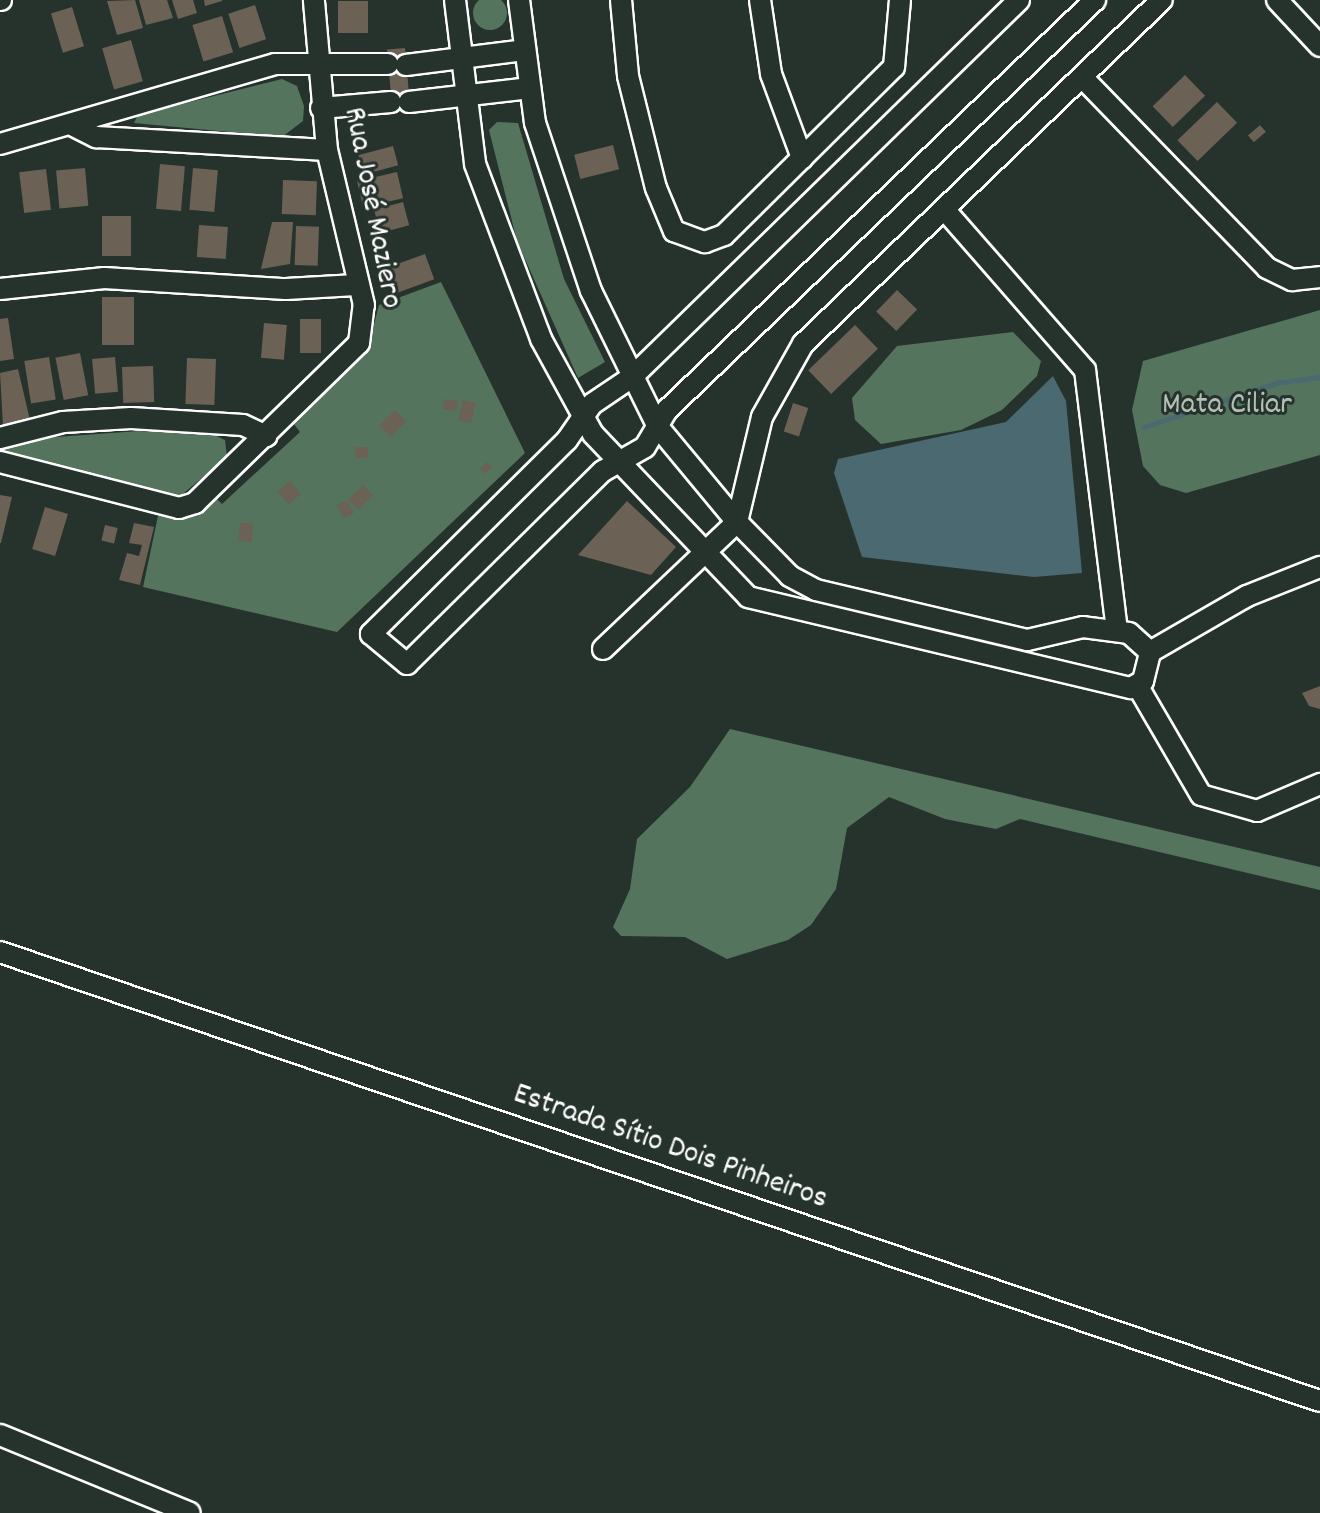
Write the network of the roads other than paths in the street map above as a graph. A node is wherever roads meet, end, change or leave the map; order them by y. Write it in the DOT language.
graph roads {
  1 [pos="314,0"];
  2 [pos="455,0"];
  3 [pos="519,0"];
  4 [pos="621,0"];
  5 [pos="760,0"];
  6 [pos="900,0"];
  7 [pos="1019,0"];
  8 [pos="1095,0"];
  9 [pos="1162,0"];
  10 [pos="1277,0"];
  11 [pos="1320,46"];
  12 [pos="524,50"];
  13 [pos="459,58"];
  14 [pos="317,68"];
  15 [pos="1082,77"];
  16 [pos="530,88"];
  17 [pos="463,98"];
  18 [pos="321,108"];
  19 [pos="74,126"];
  20 [pos="0,144"];
  21 [pos="327,150"];
  22 [pos="802,158"];
  23 [pos="944,209"];
  24 [pos="1320,277"];
  25 [pos="356,285"];
  26 [pos="0,289"];
  27 [pos="632,377"];
  28 [pos="581,417"];
  29 [pos="658,427"];
  30 [pos="267,436"];
  31 [pos="0,438"];
  32 [pos="617,459"];
  33 [pos="0,462"];
  34 [pos="737,522"];
  35 [pos="710,555"];
  36 [pos="1320,567"];
  37 [pos="1117,629"];
  38 [pos="603,649"];
  39 [pos="1150,652"];
  40 [pos="1137,685"];
  41 [pos="1320,784"];
  42 [pos="0,952"];
  43 [pos="1320,1401"];
  44 [pos="0,1435"];
  45 [pos="190,1513"];
  1 -- 14 [label="street, Rua José Maziero"];
  2 -- 13 [label="street"];
  3 -- 12 [label="street"];
  4 -- 22 [label="street"];
  5 -- 22 [label="street"];
  6 -- 22 [label="street"];
  7 -- 27 [label="street"];
  8 -- 29 [label="street"];
  9 -- 15 [label="street"];
  10 -- 11 [label="street"];
  12 -- 13 [label="street"];
  12 -- 16 [label="street"];
  13 -- 14 [label="street"];
  13 -- 17 [label="street"];
  14 -- 18 [label="street, Rua José Maziero"];
  14 -- 19 [label="street"];
  15 -- 23 [label="street"];
  15 -- 24 [label="street"];
  16 -- 17 [label="street"];
  16 -- 27 [label="street"];
  17 -- 18 [label="street"];
  17 -- 28 [label="street"];
  18 -- 21 [label="street, Rua José Maziero"];
  19 -- 20 [label="street"];
  19 -- 21 [label="street"];
  21 -- 25 [label="street, Rua José Maziero"];
  23 -- 34 [label="street"];
  23 -- 37 [label="street"];
  25 -- 26 [label="street"];
  25 -- 30 [label="street, Rua José Maziero"];
  27 -- 28 [label="street"];
  27 -- 29 [label="street"];
  28 -- 32 [label="street"];
  28 -- 32 [label="street"];
  29 -- 32 [label="street"];
  29 -- 34 [label="street"];
  30 -- 31 [label="street"];
  30 -- 33 [label="street, Rua José Maziero"];
  32 -- 35 [label="street"];
  34 -- 35 [label="street"];
  34 -- 37 [label="street"];
  35 -- 38 [label="street"];
  35 -- 40 [label="street"];
  36 -- 39 [label="street"];
  37 -- 39 [label="street"];
  39 -- 40 [label="street"];
  40 -- 41 [label="street"];
  42 -- 43 [label="street, Estrada Sítio Dois Pinheiros"];
  44 -- 45 [label="street"];
}
